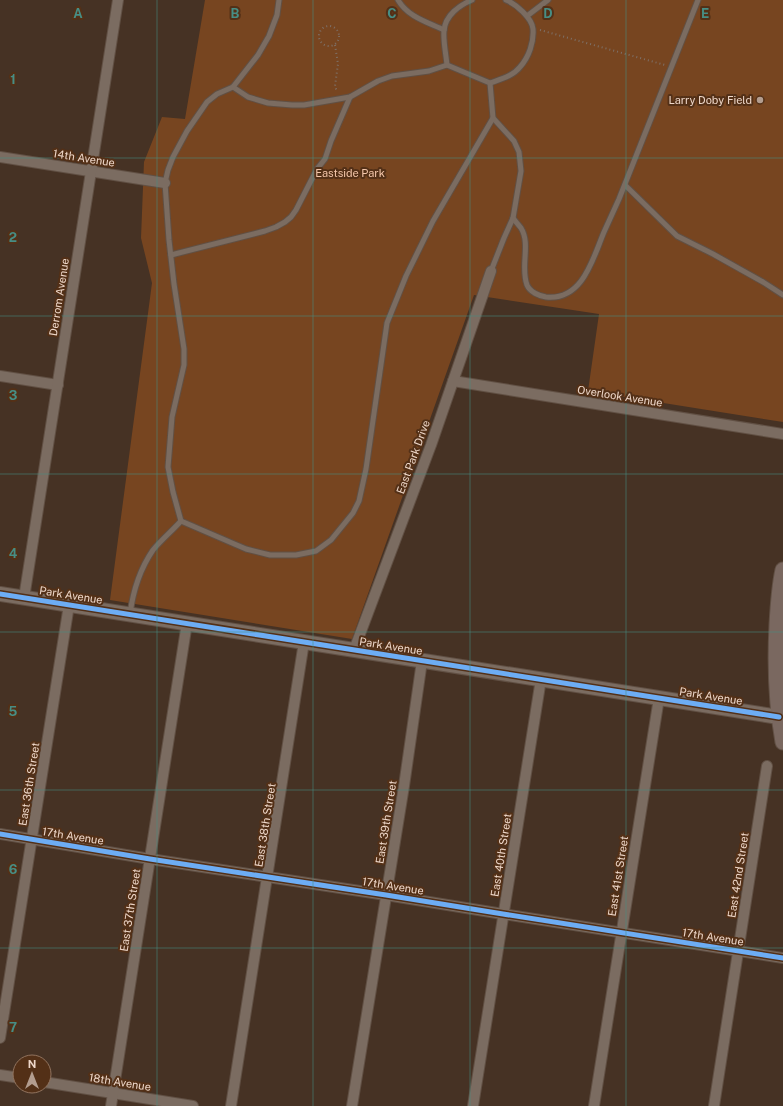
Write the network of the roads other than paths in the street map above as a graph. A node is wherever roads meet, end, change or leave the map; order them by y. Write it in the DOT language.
graph roads {
  1 [pos="118,0"];
  2 [pos="279,0"];
  3 [pos="398,0"];
  4 [pos="472,0"];
  5 [pos="506,0"];
  6 [pos="548,0"];
  7 [pos="698,0"];
  8 [pos="527,16"];
  9 [pos="444,30"];
  10 [pos="447,65"];
  11 [pos="490,83"];
  12 [pos="233,87"];
  13 [pos="350,97"];
  14 [pos="493,118"];
  15 [pos="0,157"];
  16 [pos="91,172"];
  17 [pos="165,183"];
  18 [pos="625,184"];
  19 [pos="513,218"];
  20 [pos="171,255"];
  21 [pos="491,271"];
  22 [pos="783,296"];
  23 [pos="0,376"];
  24 [pos="453,381"];
  25 [pos="58,385"];
  26 [pos="783,434"];
  27 [pos="181,522"];
  28 [pos="783,570"];
  29 [pos="0,594"];
  30 [pos="24,598"];
  31 [pos="69,605"];
  32 [pos="130,614"];
  33 [pos="187,623"];
  34 [pos="304,642"];
  35 [pos="354,650"];
  36 [pos="422,661"];
  37 [pos="541,679"];
  38 [pos="659,698"];
  39 [pos="779,717"];
  40 [pos="783,742"];
  41 [pos="768,766"];
  42 [pos="0,834"];
  43 [pos="32,839"];
  44 [pos="150,859"];
  45 [pos="267,877"];
  46 [pos="386,895"];
  47 [pos="503,914"];
  48 [pos="621,933"];
  49 [pos="739,951"];
  50 [pos="783,958"];
  51 [pos="0,1038"];
  52 [pos="0,1075"];
  53 [pos="12,1077"];
  54 [pos="52,1083"];
  55 [pos="113,1093"];
  56 [pos="111,1106"];
  57 [pos="193,1106"];
  58 [pos="231,1106"];
  59 [pos="352,1106"];
  60 [pos="473,1106"];
  61 [pos="594,1106"];
  62 [pos="714,1106"];
  1 -- 16 [label="street, Derrom Avenue"];
  2 -- 12 [label="lane"];
  3 -- 9 [label="lane"];
  4 -- 9 [label="lane"];
  5 -- 8 [label="lane"];
  6 -- 8 [label="lane"];
  7 -- 18 [label="lane"];
  8 -- 11 [label="lane"];
  9 -- 10 [label="lane"];
  10 -- 11 [label="lane"];
  10 -- 13 [label="lane"];
  11 -- 14 [label="lane"];
  12 -- 13 [label="lane"];
  12 -- 17 [label="lane"];
  13 -- 20 [label="lane"];
  14 -- 19 [label="lane"];
  14 -- 27 [label="lane"];
  15 -- 16 [label="street, 14th Avenue"];
  16 -- 17 [label="street, 14th Avenue"];
  16 -- 25 [label="street, Derrom Avenue"];
  17 -- 20 [label="lane"];
  18 -- 19 [label="lane"];
  18 -- 22 [label="lane"];
  19 -- 21 [label="lane"];
  20 -- 27 [label="lane"];
  21 -- 24 [label="street, East Park Drive"];
  23 -- 25 [label="street"];
  24 -- 26 [label="street, Overlook Avenue"];
  24 -- 35 [label="street, East Park Drive"];
  25 -- 30 [label="street, Derrom Avenue"];
  27 -- 32 [label="lane"];
  28 -- 39 [label="main road"];
  29 -- 30 [label="street, Park Avenue"];
  30 -- 31 [label="street, Park Avenue"];
  31 -- 32 [label="street, Park Avenue"];
  31 -- 43 [label="street, East 36th Street"];
  32 -- 33 [label="street, Park Avenue"];
  33 -- 34 [label="street, Park Avenue"];
  33 -- 44 [label="street, East 37th Street"];
  34 -- 35 [label="street, Park Avenue"];
  34 -- 45 [label="street, East 38th Street"];
  35 -- 36 [label="street, Park Avenue"];
  36 -- 37 [label="street, Park Avenue"];
  36 -- 46 [label="street, East 39th Street"];
  37 -- 38 [label="street, Park Avenue"];
  37 -- 47 [label="street, East 40th Street"];
  38 -- 39 [label="street, Park Avenue"];
  38 -- 48 [label="street, East 41st Street"];
  39 -- 40 [label="main road"];
  41 -- 49 [label="street, East 42nd Street"];
  42 -- 43 [label="street, 17th Avenue"];
  43 -- 44 [label="street, 17th Avenue"];
  43 -- 51 [label="street, East 36th Street"];
  44 -- 45 [label="street, 17th Avenue"];
  44 -- 55 [label="street, East 37th Street"];
  45 -- 46 [label="street, 17th Avenue"];
  45 -- 58 [label="street, East 38th Street"];
  46 -- 47 [label="street, 17th Avenue"];
  46 -- 59 [label="street, East 39th Street"];
  47 -- 48 [label="street, 17th Avenue"];
  47 -- 60 [label="street, East 40th Street"];
  48 -- 49 [label="street, 17th Avenue"];
  48 -- 61 [label="street, East 41st Street"];
  49 -- 50 [label="street, 17th Avenue"];
  49 -- 62 [label="street, East 42nd Street"];
  52 -- 53 [label="street"];
  54 -- 55 [label="street, 18th Avenue"];
  55 -- 56 [label="street, East 37th Street"];
  55 -- 57 [label="street, 18th Avenue"];
}
